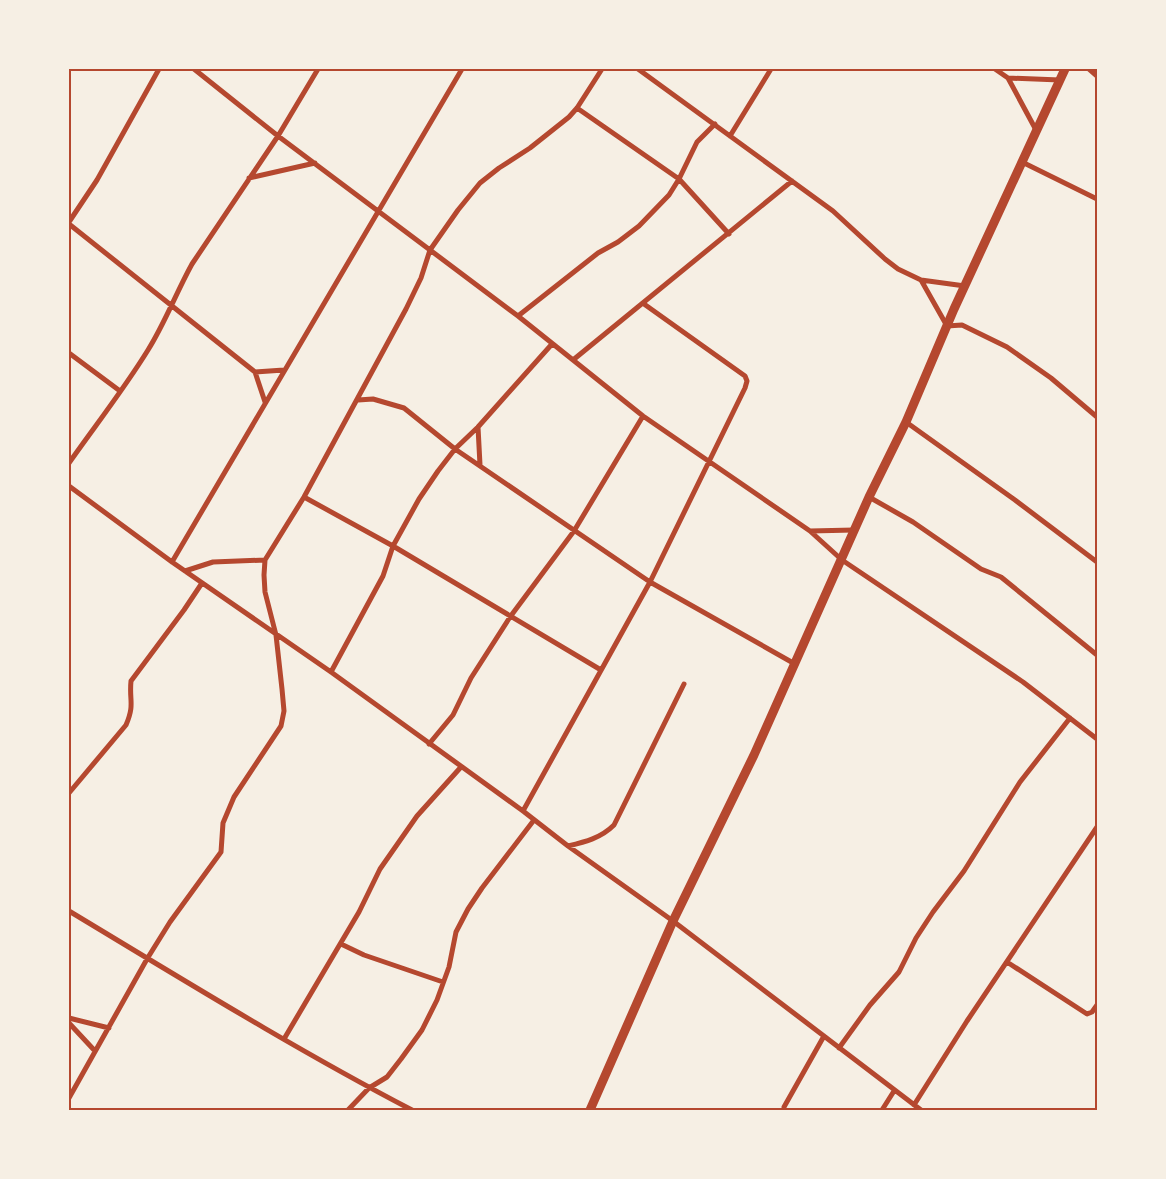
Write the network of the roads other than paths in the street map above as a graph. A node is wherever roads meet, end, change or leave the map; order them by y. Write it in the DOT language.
graph roads {
  1 [pos="159,69"];
  2 [pos="194,69"];
  3 [pos="318,69"];
  4 [pos="462,69"];
  5 [pos="602,69"];
  6 [pos="638,69"];
  7 [pos="771,69"];
  8 [pos="996,69"];
  9 [pos="1065,69"];
  10 [pos="1089,69"];
  11 [pos="1097,76"];
  12 [pos="1008,78"];
  13 [pos="1060,80"];
  14 [pos="577,108"];
  15 [pos="715,124"];
  16 [pos="1037,130"];
  17 [pos="278,136"];
  18 [pos="730,136"];
  19 [pos="1022,162"];
  20 [pos="314,163"];
  21 [pos="249,178"];
  22 [pos="679,179"];
  23 [pos="792,181"];
  24 [pos="1097,199"];
  25 [pos="378,210"];
  26 [pos="69,223"];
  27 [pos="729,234"];
  28 [pos="430,250"];
  29 [pos="921,280"];
  30 [pos="966,286"];
  31 [pos="644,304"];
  32 [pos="172,307"];
  33 [pos="518,316"];
  34 [pos="947,326"];
  35 [pos="552,344"];
  36 [pos="69,353"];
  37 [pos="573,360"];
  38 [pos="284,370"];
  39 [pos="255,372"];
  40 [pos="120,392"];
  41 [pos="358,400"];
  42 [pos="265,402"];
  43 [pos="643,416"];
  44 [pos="1097,417"];
  45 [pos="906,422"];
  46 [pos="478,427"];
  47 [pos="455,449"];
  48 [pos="69,463"];
  49 [pos="709,463"];
  50 [pos="480,465"];
  51 [pos="69,486"];
  52 [pos="304,497"];
  53 [pos="869,497"];
  54 [pos="855,530"];
  55 [pos="574,531"];
  56 [pos="810,532"];
  57 [pos="393,546"];
  58 [pos="265,560"];
  59 [pos="842,560"];
  60 [pos="172,562"];
  61 [pos="1097,562"];
  62 [pos="186,571"];
  63 [pos="650,582"];
  64 [pos="202,583"];
  65 [pos="510,617"];
  66 [pos="276,634"];
  67 [pos="1097,655"];
  68 [pos="795,664"];
  69 [pos="601,670"];
  70 [pos="331,672"];
  71 [pos="684,684"];
  72 [pos="1070,718"];
  73 [pos="1097,739"];
  74 [pos="429,744"];
  75 [pos="461,767"];
  76 [pos="69,793"];
  77 [pos="523,811"];
  78 [pos="534,820"];
  79 [pos="1097,827"];
  80 [pos="568,846"];
  81 [pos="69,911"];
  82 [pos="673,921"];
  83 [pos="341,944"];
  84 [pos="147,959"];
  85 [pos="1007,962"];
  86 [pos="443,982"];
  87 [pos="1097,1005"];
  88 [pos="69,1018"];
  89 [pos="69,1023"];
  90 [pos="109,1028"];
  91 [pos="824,1036"];
  92 [pos="284,1039"];
  93 [pos="839,1048"];
  94 [pos="95,1051"];
  95 [pos="369,1088"];
  96 [pos="894,1090"];
  97 [pos="69,1098"];
  98 [pos="914,1105"];
  99 [pos="348,1110"];
  100 [pos="412,1110"];
  101 [pos="590,1110"];
  102 [pos="784,1110"];
  103 [pos="882,1110"];
  104 [pos="921,1110"];
  1 -- 26 [label="street"];
  2 -- 17 [label="street"];
  3 -- 17 [label="street"];
  4 -- 25 [label="street"];
  5 -- 14 [label="street"];
  6 -- 15 [label="street"];
  7 -- 18 [label="street"];
  8 -- 12 [label="street"];
  9 -- 13 [label="street"];
  10 -- 11 [label="street"];
  12 -- 13 [label="street"];
  12 -- 16 [label="street"];
  13 -- 16 [label="street"];
  14 -- 22 [label="street"];
  14 -- 28 [label="street"];
  15 -- 18 [label="street"];
  15 -- 22 [label="street"];
  16 -- 19 [label="street"];
  17 -- 20 [label="street"];
  17 -- 21 [label="street"];
  18 -- 23 [label="street"];
  19 -- 24 [label="street"];
  19 -- 30 [label="street"];
  20 -- 21 [label="street"];
  20 -- 25 [label="street"];
  21 -- 32 [label="street"];
  22 -- 27 [label="street"];
  22 -- 33 [label="street"];
  23 -- 27 [label="street"];
  23 -- 29 [label="street"];
  25 -- 28 [label="street"];
  25 -- 38 [label="street"];
  26 -- 32 [label="street"];
  27 -- 31 [label="street"];
  28 -- 33 [label="street"];
  28 -- 41 [label="street"];
  29 -- 30 [label="street"];
  29 -- 34 [label="street"];
  30 -- 34 [label="street"];
  31 -- 37 [label="street"];
  31 -- 49 [label="street"];
  32 -- 39 [label="street"];
  32 -- 40 [label="street"];
  33 -- 35 [label="street"];
  34 -- 44 [label="street"];
  34 -- 45 [label="street"];
  35 -- 37 [label="street"];
  35 -- 46 [label="street"];
  36 -- 40 [label="street"];
  37 -- 43 [label="street"];
  38 -- 39 [label="street"];
  38 -- 42 [label="street"];
  39 -- 42 [label="street"];
  40 -- 48 [label="street"];
  41 -- 47 [label="street"];
  41 -- 52 [label="street"];
  42 -- 60 [label="street"];
  43 -- 49 [label="street"];
  43 -- 55 [label="street"];
  45 -- 53 [label="street"];
  45 -- 61 [label="street"];
  46 -- 47 [label="street"];
  46 -- 50 [label="street"];
  47 -- 50 [label="street"];
  47 -- 57 [label="street"];
  49 -- 56 [label="street"];
  49 -- 63 [label="street"];
  50 -- 55 [label="street"];
  51 -- 60 [label="street"];
  52 -- 57 [label="street"];
  52 -- 58 [label="street"];
  53 -- 54 [label="street"];
  53 -- 67 [label="street"];
  54 -- 56 [label="street"];
  54 -- 59 [label="street"];
  55 -- 63 [label="street"];
  55 -- 65 [label="street"];
  56 -- 59 [label="street"];
  57 -- 65 [label="street"];
  57 -- 70 [label="street"];
  58 -- 62 [label="street"];
  58 -- 66 [label="street"];
  59 -- 68 [label="street"];
  59 -- 72 [label="street"];
  60 -- 62 [label="street"];
  62 -- 64 [label="street"];
  63 -- 68 [label="street"];
  63 -- 69 [label="street"];
  64 -- 66 [label="street"];
  64 -- 76 [label="street"];
  65 -- 69 [label="street"];
  65 -- 74 [label="street"];
  66 -- 70 [label="street"];
  66 -- 84 [label="street"];
  68 -- 82 [label="street"];
  69 -- 77 [label="street"];
  70 -- 74 [label="street"];
  71 -- 80 [label="street"];
  72 -- 73 [label="street"];
  72 -- 93 [label="street"];
  74 -- 75 [label="street"];
  75 -- 77 [label="street"];
  75 -- 83 [label="street"];
  77 -- 78 [label="street"];
  78 -- 80 [label="street"];
  78 -- 86 [label="street"];
  79 -- 85 [label="street"];
  80 -- 82 [label="street"];
  81 -- 84 [label="street"];
  82 -- 91 [label="street"];
  82 -- 101 [label="street"];
  83 -- 86 [label="street"];
  83 -- 92 [label="street"];
  84 -- 90 [label="street"];
  84 -- 92 [label="street"];
  85 -- 87 [label="street"];
  85 -- 98 [label="street"];
  86 -- 95 [label="street"];
  88 -- 90 [label="street"];
  89 -- 94 [label="street"];
  90 -- 94 [label="street"];
  91 -- 93 [label="street"];
  91 -- 102 [label="street"];
  92 -- 95 [label="street"];
  93 -- 96 [label="street"];
  94 -- 97 [label="street"];
  95 -- 99 [label="street"];
  95 -- 100 [label="street"];
  96 -- 98 [label="street"];
  96 -- 103 [label="street"];
  98 -- 104 [label="street"];
}
